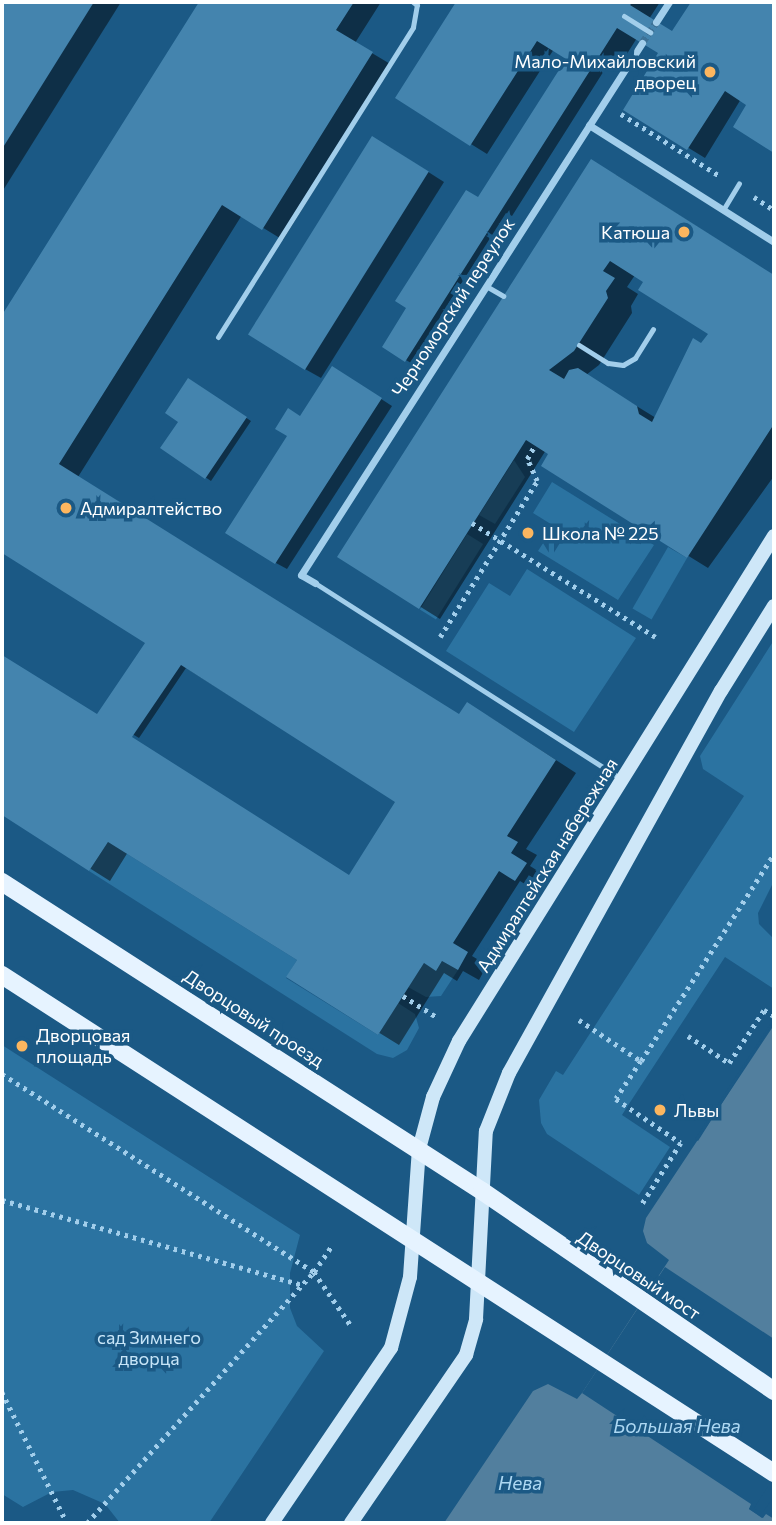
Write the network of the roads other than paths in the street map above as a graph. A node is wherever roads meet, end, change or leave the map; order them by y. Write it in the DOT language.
graph roads {
  1 [pos="413,2"];
  2 [pos="669,2"];
  3 [pos="624,16"];
  4 [pos="656,22"];
  5 [pos="650,32"];
  6 [pos="642,43"];
  7 [pos="589,125"];
  8 [pos="738,185"];
  9 [pos="723,210"];
  10 [pos="774,242"];
  11 [pos="486,286"];
  12 [pos="503,296"];
  13 [pos="653,329"];
  14 [pos="218,337"];
  15 [pos="579,345"];
  16 [pos="774,536"];
  17 [pos="315,583"];
  18 [pos="774,606"];
  19 [pos="624,780"];
  20 [pos="2,882"];
  21 [pos="2,975"];
  22 [pos="419,1149"];
  23 [pos="482,1191"];
  24 [pos="412,1237"];
  25 [pos="478,1279"];
  26 [pos="774,1391"];
  27 [pos="774,1473"];
  28 [pos="272,1523"];
  29 [pos="351,1523"];
  1 -- 14 [label="lane"];
  2 -- 4 [label="street"];
  3 -- 5 [label="lane"];
  6 -- 7 [label="street, Черноморский переулок"];
  7 -- 9 [label="street"];
  7 -- 11 [label="street, Черноморский переулок"];
  8 -- 9 [label="lane"];
  9 -- 10 [label="street"];
  11 -- 12 [label="lane"];
  11 -- 17 [label="street, Черноморский переулок"];
  13 -- 15 [label="lane"];
  16 -- 19 [label="main road, Адмиралтейская набережная"];
  17 -- 19 [label="lane"];
  18 -- 23 [label="main road"];
  19 -- 22 [label="main road, Адмиралтейская набережная"];
  20 -- 22 [label="main road, Дворцовый проезд"];
  21 -- 24 [label="main road"];
  22 -- 23 [label="main road, Дворцовый проезд"];
  22 -- 24 [label="main road, Адмиралтейская набережная"];
  23 -- 25 [label="main road"];
  23 -- 26 [label="main road, Дворцовый мост"];
  24 -- 25 [label="main road"];
  24 -- 28 [label="main road, Адмиралтейская набережная"];
  25 -- 27 [label="main road"];
  25 -- 29 [label="main road"];
}
